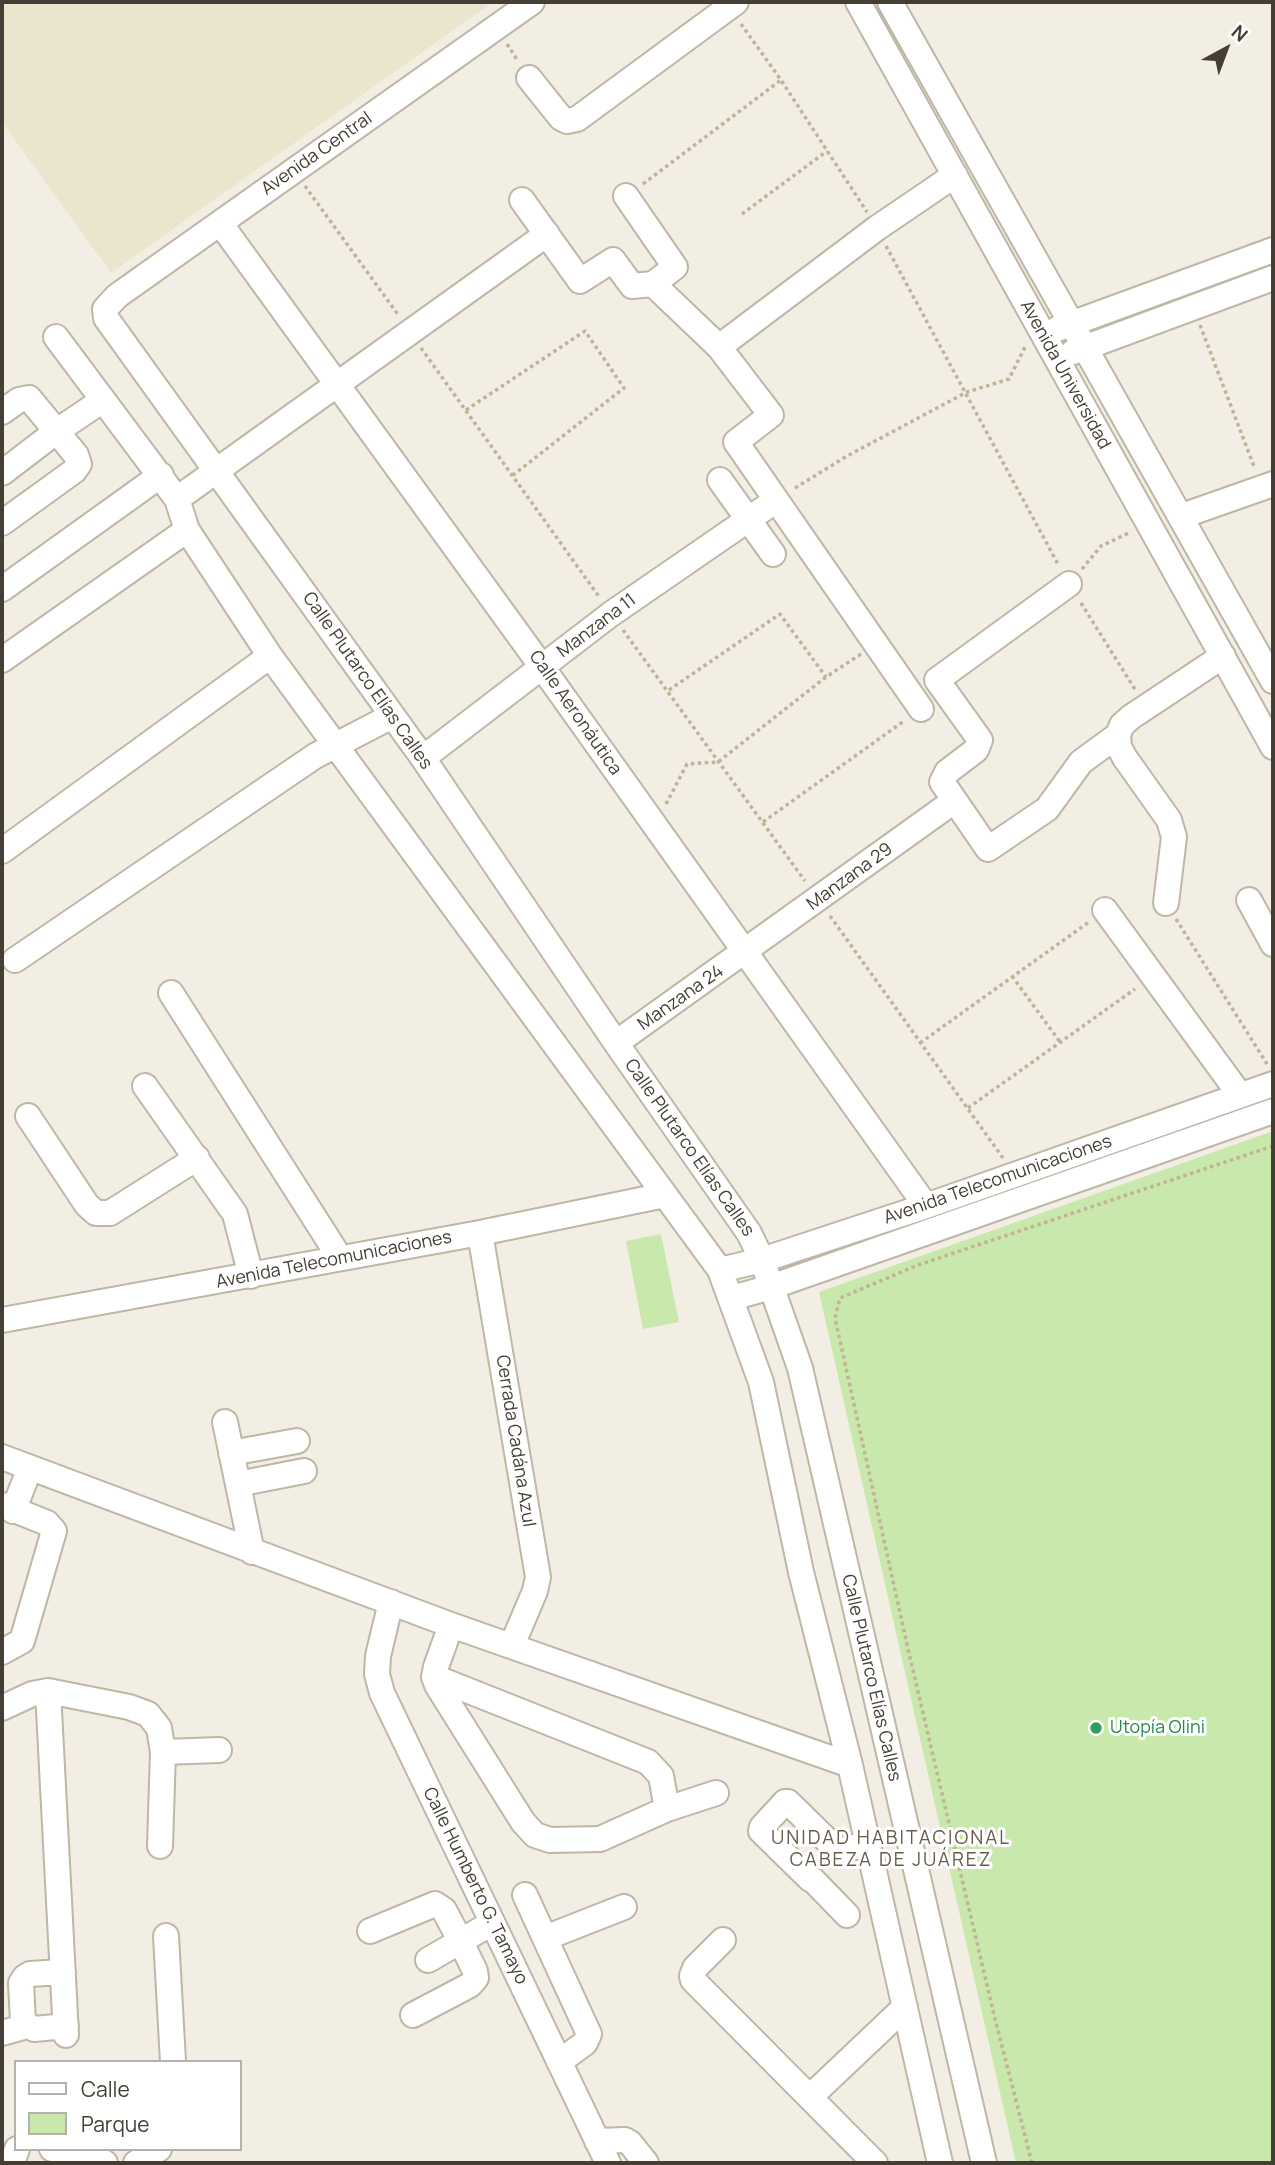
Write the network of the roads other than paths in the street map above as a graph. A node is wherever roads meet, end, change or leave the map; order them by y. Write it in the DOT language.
graph roads {
  1 [pos="532,2"];
  2 [pos="858,2"];
  3 [pos="890,2"];
  4 [pos="733,4"];
  5 [pos="529,78"];
  6 [pos="955,175"];
  7 [pos="626,196"];
  8 [pos="523,200"];
  9 [pos="220,223"];
  10 [pos="547,234"];
  11 [pos="1273,250"];
  12 [pos="1273,278"];
  13 [pos="653,284"];
  14 [pos="106,309"];
  15 [pos="1072,324"];
  16 [pos="1042,335"];
  17 [pos="56,337"];
  18 [pos="719,347"];
  19 [pos="1085,347"];
  20 [pos="1055,358"];
  21 [pos="337,384"];
  22 [pos="103,400"];
  23 [pos="2,412"];
  24 [pos="57,431"];
  25 [pos="217,469"];
  26 [pos="2,473"];
  27 [pos="161,475"];
  28 [pos="720,480"];
  29 [pos="1268,486"];
  30 [pos="177,499"];
  31 [pos="775,501"];
  32 [pos="1182,516"];
  33 [pos="748,520"];
  34 [pos="2,523"];
  35 [pos="187,530"];
  36 [pos="773,554"];
  37 [pos="1069,584"];
  38 [pos="2,589"];
  39 [pos="270,656"];
  40 [pos="1223,656"];
  41 [pos="2,660"];
  42 [pos="542,667"];
  43 [pos="1273,680"];
  44 [pos="921,709"];
  45 [pos="392,716"];
  46 [pos="1118,736"];
  47 [pos="338,746"];
  48 [pos="1273,747"];
  49 [pos="423,758"];
  50 [pos="954,801"];
  51 [pos="2,850"];
  52 [pos="1249,900"];
  53 [pos="1166,903"];
  54 [pos="1105,910"];
  55 [pos="1273,944"];
  56 [pos="746,953"];
  57 [pos="15,960"];
  58 [pos="171,993"];
  59 [pos="616,1043"];
  60 [pos="1273,1084"];
  61 [pos="145,1086"];
  62 [pos="1240,1095"];
  63 [pos="1273,1111"];
  64 [pos="28,1116"];
  65 [pos="197,1158"];
  66 [pos="665,1195"];
  67 [pos="926,1206"];
  68 [pos="480,1233"];
  69 [pos="340,1258"];
  70 [pos="762,1260"];
  71 [pos="720,1270"];
  72 [pos="251,1276"];
  73 [pos="771,1287"];
  74 [pos="732,1298"];
  75 [pos="2,1320"];
  76 [pos="225,1422"];
  77 [pos="298,1441"];
  78 [pos="231,1453"];
  79 [pos="2,1457"];
  80 [pos="30,1468"];
  81 [pos="304,1471"];
  82 [pos="238,1484"];
  83 [pos="7,1508"];
  84 [pos="252,1552"];
  85 [pos="391,1602"];
  86 [pos="451,1625"];
  87 [pos="512,1645"];
  88 [pos="2,1652"];
  89 [pos="434,1677"];
  90 [pos="48,1691"];
  91 [pos="2,1708"];
  92 [pos="219,1750"];
  93 [pos="163,1752"];
  94 [pos="850,1765"];
  95 [pos="716,1793"];
  96 [pos="667,1809"];
  97 [pos="868,1844"];
  98 [pos="160,1846"];
  99 [pos="838,1851"];
  100 [pos="813,1880"];
  101 [pos="525,1895"];
  102 [pos="624,1907"];
  103 [pos="847,1915"];
  104 [pos="492,1923"];
  105 [pos="370,1931"];
  106 [pos="166,1936"];
  107 [pos="545,1938"];
  108 [pos="723,1940"];
  109 [pos="461,1942"];
  110 [pos="428,1960"];
  111 [pos="63,1972"];
  112 [pos="905,2007"];
  113 [pos="413,2015"];
  114 [pos="27,2026"];
  115 [pos="2,2033"];
  116 [pos="173,2060"];
  117 [pos="559,2062"];
  118 [pos="810,2097"];
  119 [pos="597,2141"];
  120 [pos="63,2151"];
  121 [pos="156,2151"];
  122 [pos="977,2162"];
  123 [pos="105,2163"];
  124 [pos="136,2163"];
  125 [pos="608,2163"];
  126 [pos="646,2163"];
  127 [pos="875,2163"];
  128 [pos="940,2163"];
  1 -- 9 [label="street, Avenida Central"];
  2 -- 6 [label="street, Avenida Universidad"];
  3 -- 15 [label="street, Avenida Universidad"];
  4 -- 5 [label="street"];
  6 -- 16 [label="street, Avenida Universidad"];
  6 -- 18 [label="street"];
  7 -- 13 [label="street"];
  8 -- 10 [label="street"];
  9 -- 14 [label="street, Avenida Central"];
  9 -- 21 [label="street, Calle Aeronáutica"];
  10 -- 13 [label="street"];
  10 -- 21 [label="street"];
  11 -- 15 [label="street"];
  12 -- 19 [label="street"];
  13 -- 18 [label="street"];
  14 -- 25 [label="street, Calle Plutarco Elías Calles"];
  15 -- 16 [label="street"];
  15 -- 19 [label="street, Avenida Universidad"];
  16 -- 20 [label="street, Avenida Universidad"];
  17 -- 22 [label="street"];
  18 -- 31 [label="street"];
  19 -- 20 [label="street"];
  19 -- 32 [label="street, Avenida Universidad"];
  20 -- 40 [label="street, Avenida Universidad"];
  21 -- 25 [label="street"];
  21 -- 42 [label="street, Calle Aeronáutica"];
  22 -- 24 [label="street"];
  22 -- 27 [label="street"];
  23 -- 24 [label="street"];
  24 -- 26 [label="street"];
  24 -- 34 [label="street"];
  25 -- 30 [label="street"];
  25 -- 45 [label="street, Calle Plutarco Elías Calles"];
  27 -- 30 [label="street"];
  27 -- 38 [label="street"];
  28 -- 33 [label="street"];
  29 -- 32 [label="street"];
  30 -- 35 [label="street"];
  31 -- 33 [label="street, Manzana 11"];
  31 -- 44 [label="street"];
  32 -- 43 [label="street, Avenida Universidad"];
  33 -- 36 [label="street"];
  33 -- 42 [label="street, Manzana 11"];
  35 -- 39 [label="street"];
  35 -- 41 [label="street"];
  37 -- 50 [label="street"];
  39 -- 47 [label="street"];
  39 -- 51 [label="street"];
  40 -- 46 [label="street"];
  40 -- 48 [label="street, Avenida Universidad"];
  42 -- 49 [label="street, Manzana 11"];
  42 -- 56 [label="street, Calle Aeronáutica"];
  45 -- 47 [label="street"];
  45 -- 49 [label="street, Calle Plutarco Elías Calles"];
  46 -- 50 [label="street"];
  46 -- 53 [label="street"];
  47 -- 57 [label="street"];
  47 -- 66 [label="street"];
  49 -- 59 [label="street, Calle Plutarco Elías Calles"];
  50 -- 56 [label="street, Manzana 29"];
  52 -- 55 [label="street"];
  54 -- 62 [label="street"];
  56 -- 59 [label="street, Manzana 24"];
  56 -- 67 [label="street, Calle Aeronáutica"];
  58 -- 69 [label="street"];
  59 -- 70 [label="street, Calle Plutarco Elías Calles"];
  60 -- 62 [label="street, Avenida Telecomunicaciones"];
  61 -- 65 [label="street"];
  62 -- 67 [label="street, Avenida Telecomunicaciones"];
  63 -- 73 [label="street, Avenida Telecomunicaciones"];
  64 -- 65 [label="street"];
  65 -- 72 [label="street"];
  66 -- 68 [label="street, Avenida Telecomunicaciones"];
  66 -- 71 [label="street"];
  67 -- 70 [label="street, Avenida Telecomunicaciones"];
  68 -- 69 [label="street, Avenida Telecomunicaciones"];
  68 -- 87 [label="street, Cerrada Cadána Azul"];
  69 -- 72 [label="street, Avenida Telecomunicaciones"];
  70 -- 71 [label="street, Avenida Telecomunicaciones"];
  70 -- 73 [label="street, Calle Plutarco Elías Calles"];
  71 -- 74 [label="street"];
  72 -- 75 [label="street, Avenida Telecomunicaciones"];
  73 -- 74 [label="street, Avenida Telecomunicaciones"];
  73 -- 122 [label="street, Calle Plutarco Elías Calles"];
  74 -- 94 [label="street"];
  76 -- 78 [label="street"];
  77 -- 78 [label="street"];
  78 -- 82 [label="street"];
  79 -- 80 [label="street"];
  80 -- 83 [label="street"];
  80 -- 84 [label="street"];
  81 -- 82 [label="street"];
  82 -- 84 [label="street"];
  83 -- 88 [label="street"];
  84 -- 85 [label="street"];
  85 -- 86 [label="street"];
  85 -- 104 [label="street, Calle Humberto G. Tamayo"];
  86 -- 87 [label="street"];
  86 -- 89 [label="street"];
  87 -- 94 [label="street"];
  89 -- 96 [label="street"];
  89 -- 96 [label="street"];
  90 -- 91 [label="street"];
  90 -- 93 [label="street"];
  90 -- 111 [label="street"];
  92 -- 93 [label="street"];
  93 -- 98 [label="street"];
  94 -- 97 [label="street"];
  95 -- 96 [label="street"];
  97 -- 99 [label="street"];
  97 -- 112 [label="street"];
  99 -- 100 [label="street"];
  99 -- 100 [label="street"];
  100 -- 103 [label="street"];
  101 -- 107 [label="street"];
  102 -- 107 [label="street"];
  104 -- 109 [label="street"];
  104 -- 117 [label="street, Calle Humberto G. Tamayo"];
  105 -- 109 [label="street"];
  106 -- 116 [label="street"];
  107 -- 117 [label="street"];
  108 -- 118 [label="street"];
  109 -- 110 [label="street"];
  109 -- 113 [label="street"];
  111 -- 114 [label="street"];
  111 -- 114 [label="street"];
  112 -- 118 [label="street"];
  112 -- 128 [label="street"];
  114 -- 115 [label="street"];
  117 -- 119 [label="street, Calle Humberto G. Tamayo"];
  118 -- 127 [label="street"];
  119 -- 125 [label="street, Calle Humberto G. Tamayo"];
  119 -- 126 [label="street"];
  120 -- 123 [label="street"];
  121 -- 124 [label="street"];
}
